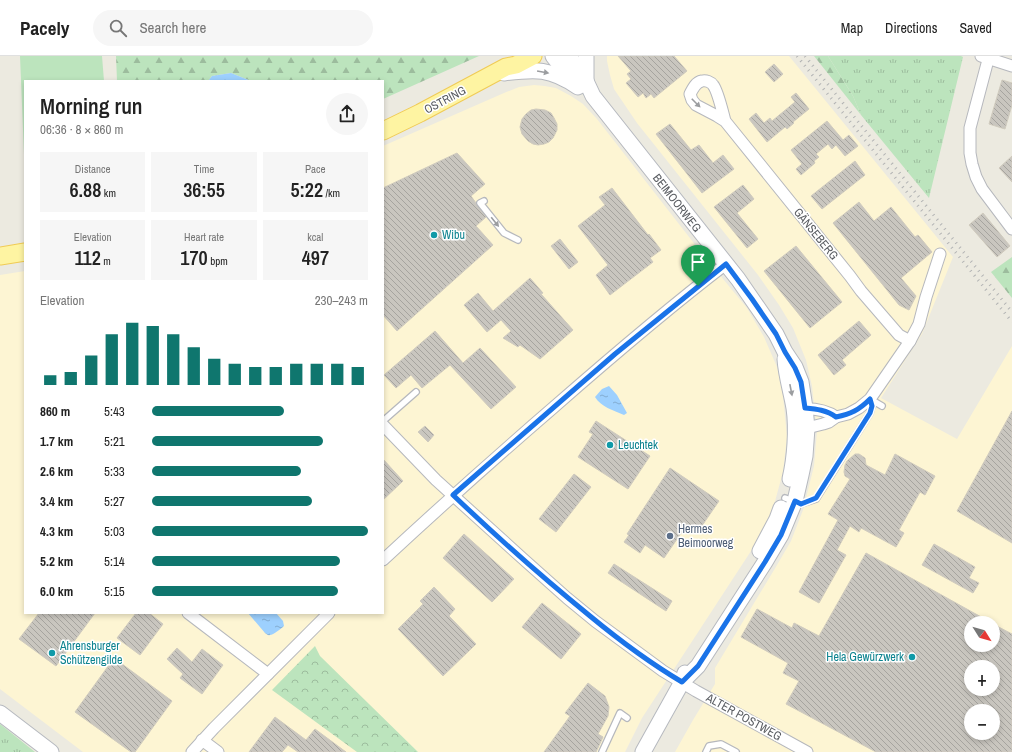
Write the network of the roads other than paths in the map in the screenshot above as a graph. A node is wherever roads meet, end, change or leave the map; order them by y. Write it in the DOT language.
graph roads {
  1 [pos="533,56"];
  2 [pos="552,56"];
  3 [pos="569,56"];
  4 [pos="586,56"];
  5 [pos="986,57"];
  6 [pos="504,66"];
  7 [pos="1012,66"];
  8 [pos="582,84"];
  9 [pos="725,121"];
  10 [pos="384,131"];
  11 [pos="484,201"];
  12 [pos="1012,229"];
  13 [pos="518,240"];
  14 [pos="24,252"];
  15 [pos="940,254"];
  16 [pos="0,256"];
  17 [pos="726,264"];
  18 [pos="910,341"];
  19 [pos="416,392"];
  20 [pos="870,399"];
  21 [pos="882,406"];
  22 [pos="800,409"];
  23 [pos="836,417"];
  24 [pos="384,420"];
  25 [pos="384,426"];
  26 [pos="801,429"];
  27 [pos="453,495"];
  28 [pos="790,499"];
  29 [pos="384,559"];
  30 [pos="189,614"];
  31 [pos="327,614"];
  32 [pos="268,674"];
  33 [pos="682,682"];
  34 [pos="0,713"];
  35 [pos="628,718"];
  36 [pos="202,740"];
  37 [pos="50,752"];
  38 [pos="192,752"];
  39 [pos="218,752"];
  40 [pos="602,752"];
  41 [pos="643,752"];
  42 [pos="706,752"];
  43 [pos="736,752"];
  44 [pos="807,752"];
  1 -- 6 [label="main road, OSTRING"];
  2 -- 8 [label="main road, BEIMOORWEG"];
  3 -- 8 [label="main road, BEIMOORWEG"];
  4 -- 8 [label="main road"];
  5 -- 7 [label="street"];
  5 -- 12 [label="street"];
  6 -- 8 [label="main road, one-way"];
  6 -- 10 [label="main road, OSTRING"];
  8 -- 17 [label="main road, BEIMOORWEG"];
  9 -- 18 [label="street, GÄNSEBERG"];
  11 -- 13 [label="lane, one-way"];
  14 -- 16 [label="main road"];
  15 -- 18 [label="street"];
  17 -- 22 [label="main road, BEIMOORWEG"];
  17 -- 27 [label="street"];
  18 -- 20 [label="street"];
  19 -- 24 [label="lane"];
  20 -- 21 [label="lane"];
  20 -- 23 [label="street"];
  20 -- 28 [label="lane"];
  22 -- 23 [label="street"];
  22 -- 26 [label="main road, BEIMOORWEG"];
  23 -- 26 [label="street"];
  25 -- 27 [label="street, ALTER POSTWEG"];
  26 -- 28 [label="main road, BEIMOORWEG"];
  27 -- 29 [label="street"];
  27 -- 33 [label="street, ALTER POSTWEG"];
  28 -- 33 [label="main road, BEIMOORWEG"];
  30 -- 32 [label="street"];
  31 -- 32 [label="street"];
  32 -- 36 [label="street"];
  33 -- 41 [label="main road, BEIMOORWEG"];
  33 -- 44 [label="street, ALTER POSTWEG"];
  34 -- 37 [label="main road"];
  35 -- 40 [label="lane"];
  36 -- 38 [label="street"];
  36 -- 39 [label="street"];
  42 -- 43 [label="lane"];
}
